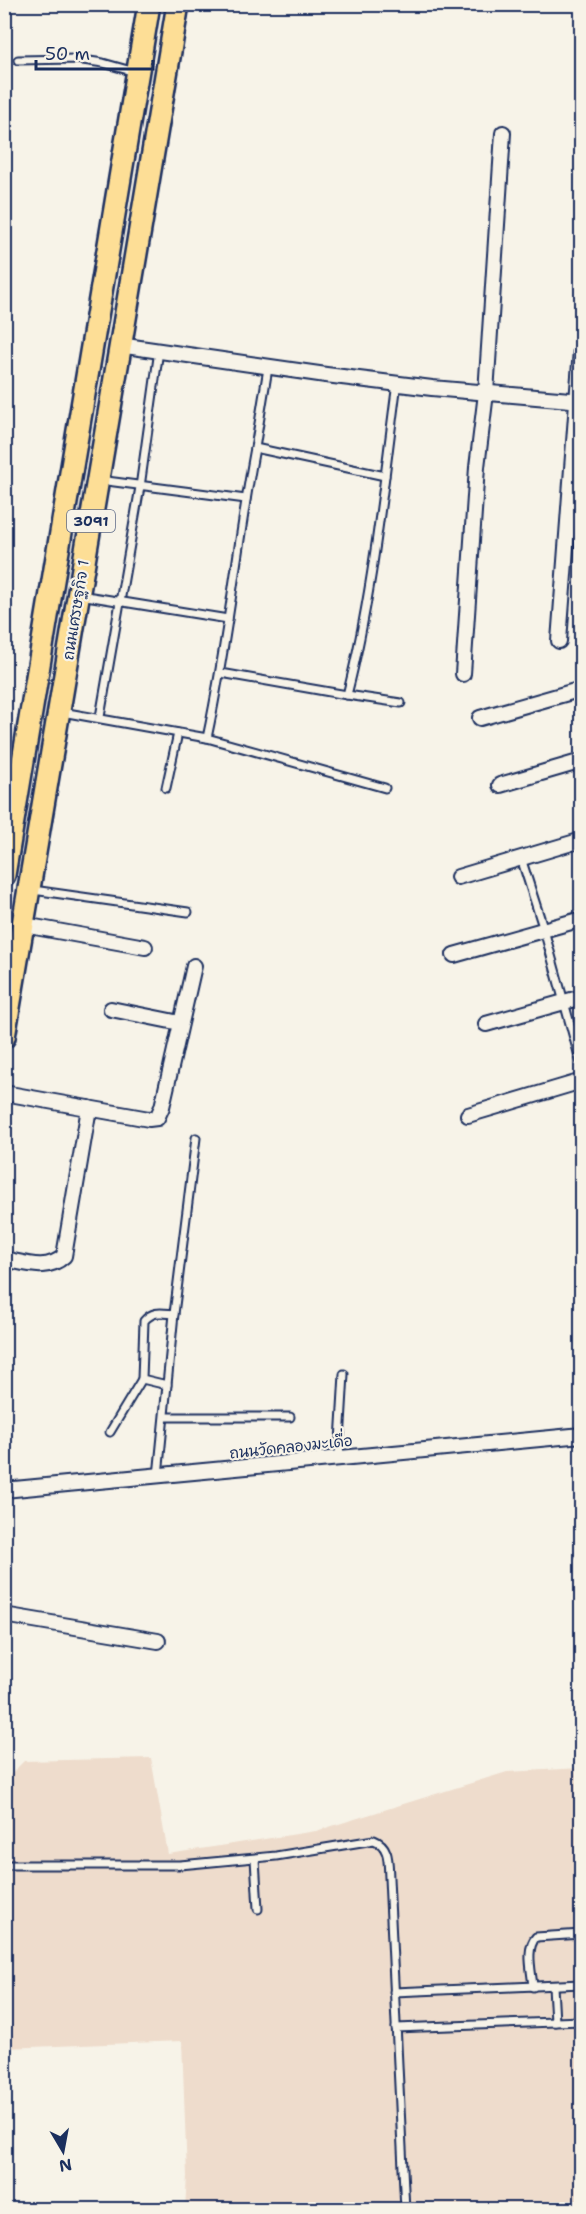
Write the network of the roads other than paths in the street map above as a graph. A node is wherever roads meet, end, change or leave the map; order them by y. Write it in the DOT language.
graph roads {
  1 [pos="149,4"];
  2 [pos="178,4"];
  3 [pos="18,60"];
  4 [pos="137,73"];
  5 [pos="503,133"];
  6 [pos="582,336"];
  7 [pos="119,345"];
  8 [pos="159,350"];
  9 [pos="268,368"];
  10 [pos="397,383"];
  11 [pos="486,393"];
  12 [pos="579,401"];
  13 [pos="255,448"];
  14 [pos="385,476"];
  15 [pos="97,480"];
  16 [pos="140,487"];
  17 [pos="246,500"];
  18 [pos="79,595"];
  19 [pos="120,601"];
  20 [pos="228,619"];
  21 [pos="559,641"];
  22 [pos="221,673"];
  23 [pos="463,674"];
  24 [pos="582,689"];
  25 [pos="347,695"];
  26 [pos="401,703"];
  27 [pos="60,711"];
  28 [pos="100,717"];
  29 [pos="480,718"];
  30 [pos="178,733"];
  31 [pos="207,738"];
  32 [pos="582,761"];
  33 [pos="500,784"];
  34 [pos="166,788"];
  35 [pos="384,788"];
  36 [pos="582,840"];
  37 [pos="7,844"];
  38 [pos="521,858"];
  39 [pos="4,876"];
  40 [pos="458,877"];
  41 [pos="30,889"];
  42 [pos="188,912"];
  43 [pos="582,919"];
  44 [pos="24,924"];
  45 [pos="544,930"];
  46 [pos="145,947"];
  47 [pos="454,955"];
  48 [pos="194,966"];
  49 [pos="582,996"];
  50 [pos="564,1002"];
  51 [pos="111,1009"];
  52 [pos="180,1023"];
  53 [pos="486,1024"];
  54 [pos="4,1037"];
  55 [pos="582,1067"];
  56 [pos="582,1081"];
  57 [pos="4,1093"];
  58 [pos="89,1107"];
  59 [pos="468,1115"];
  60 [pos="196,1138"];
  61 [pos="4,1259"];
  62 [pos="174,1314"];
  63 [pos="344,1374"];
  64 [pos="142,1379"];
  65 [pos="167,1385"];
  66 [pos="166,1417"];
  67 [pos="290,1417"];
  68 [pos="110,1432"];
  69 [pos="582,1435"];
  70 [pos="339,1458"];
  71 [pos="158,1476"];
  72 [pos="4,1490"];
  73 [pos="582,1548"];
  74 [pos="581,1556"];
  75 [pos="4,1615"];
  76 [pos="158,1641"];
  77 [pos="255,1858"];
  78 [pos="4,1865"];
  79 [pos="258,1909"];
  80 [pos="582,1934"];
  81 [pos="582,1984"];
  82 [pos="553,1986"];
  83 [pos="533,1987"];
  84 [pos="394,1992"];
  85 [pos="582,2021"];
  86 [pos="555,2022"];
  87 [pos="396,2028"];
  88 [pos="405,2210"];
  1 -- 4 [label="main road, ถนนเศรษฐกิจ 1 / 3091"];
  2 -- 7 [label="main road, ถนนเศรษฐกิจ 1 / 3091"];
  3 -- 4 [label="lane"];
  4 -- 37 [label="main road, ถนนเศรษฐกิจ 1 / 3091"];
  5 -- 11 [label="street"];
  6 -- 12 [label="street"];
  7 -- 8 [label="street"];
  7 -- 15 [label="main road, ถนนเศรษฐกิจ 1 / 3091"];
  8 -- 9 [label="street"];
  8 -- 16 [label="lane"];
  9 -- 10 [label="street"];
  9 -- 13 [label="lane"];
  10 -- 11 [label="street"];
  10 -- 14 [label="lane"];
  11 -- 12 [label="street"];
  11 -- 23 [label="street"];
  12 -- 21 [label="street"];
  13 -- 14 [label="lane"];
  13 -- 17 [label="lane"];
  14 -- 25 [label="lane"];
  15 -- 16 [label="lane"];
  15 -- 18 [label="main road, ถนนเศรษฐกิจ 1 / 3091"];
  16 -- 17 [label="lane"];
  16 -- 19 [label="lane"];
  17 -- 20 [label="lane"];
  18 -- 19 [label="lane"];
  18 -- 27 [label="main road, ถนนเศรษฐกิจ 1 / 3091"];
  19 -- 20 [label="lane"];
  19 -- 28 [label="lane"];
  20 -- 22 [label="lane"];
  22 -- 25 [label="lane"];
  22 -- 31 [label="lane"];
  24 -- 29 [label="street"];
  25 -- 26 [label="lane"];
  27 -- 28 [label="lane"];
  27 -- 41 [label="main road, ถนนเศรษฐกิจ 1 / 3091"];
  28 -- 30 [label="lane"];
  30 -- 31 [label="lane"];
  30 -- 34 [label="lane"];
  31 -- 35 [label="lane"];
  32 -- 33 [label="street"];
  36 -- 38 [label="street"];
  37 -- 39 [label="main road, ถนนเศรษฐกิจ 1 / 3091"];
  38 -- 40 [label="street"];
  38 -- 45 [label="lane"];
  41 -- 42 [label="lane"];
  41 -- 44 [label="main road, ถนนเศรษฐกิจ 1 / 3091"];
  43 -- 45 [label="street"];
  44 -- 46 [label="street"];
  44 -- 54 [label="main road, ถนนเศรษฐกิจ 1 / 3091"];
  45 -- 47 [label="street"];
  45 -- 50 [label="lane"];
  48 -- 52 [label="street"];
  49 -- 50 [label="street"];
  50 -- 53 [label="street"];
  50 -- 55 [label="lane"];
  51 -- 52 [label="street"];
  52 -- 58 [label="street"];
  56 -- 59 [label="street"];
  57 -- 58 [label="street"];
  58 -- 61 [label="street"];
  60 -- 62 [label="lane"];
  62 -- 64 [label="lane"];
  62 -- 65 [label="lane"];
  63 -- 70 [label="lane"];
  64 -- 65 [label="lane"];
  64 -- 68 [label="lane"];
  65 -- 66 [label="lane"];
  66 -- 67 [label="lane"];
  66 -- 71 [label="lane"];
  69 -- 70 [label="street, ถนนวัดคลองมะเดื่อ"];
  70 -- 71 [label="street, ถนนวัดคลองมะเดื่อ"];
  71 -- 72 [label="street, ถนนวัดคลองมะเดื่อ"];
  73 -- 74 [label="lane"];
  75 -- 76 [label="street"];
  77 -- 78 [label="lane"];
  77 -- 79 [label="lane"];
  77 -- 84 [label="lane"];
  80 -- 83 [label="lane"];
  81 -- 82 [label="lane"];
  82 -- 83 [label="lane"];
  82 -- 86 [label="lane"];
  83 -- 84 [label="lane"];
  84 -- 87 [label="lane"];
  85 -- 86 [label="lane"];
  86 -- 87 [label="lane"];
  87 -- 88 [label="lane"];
}
